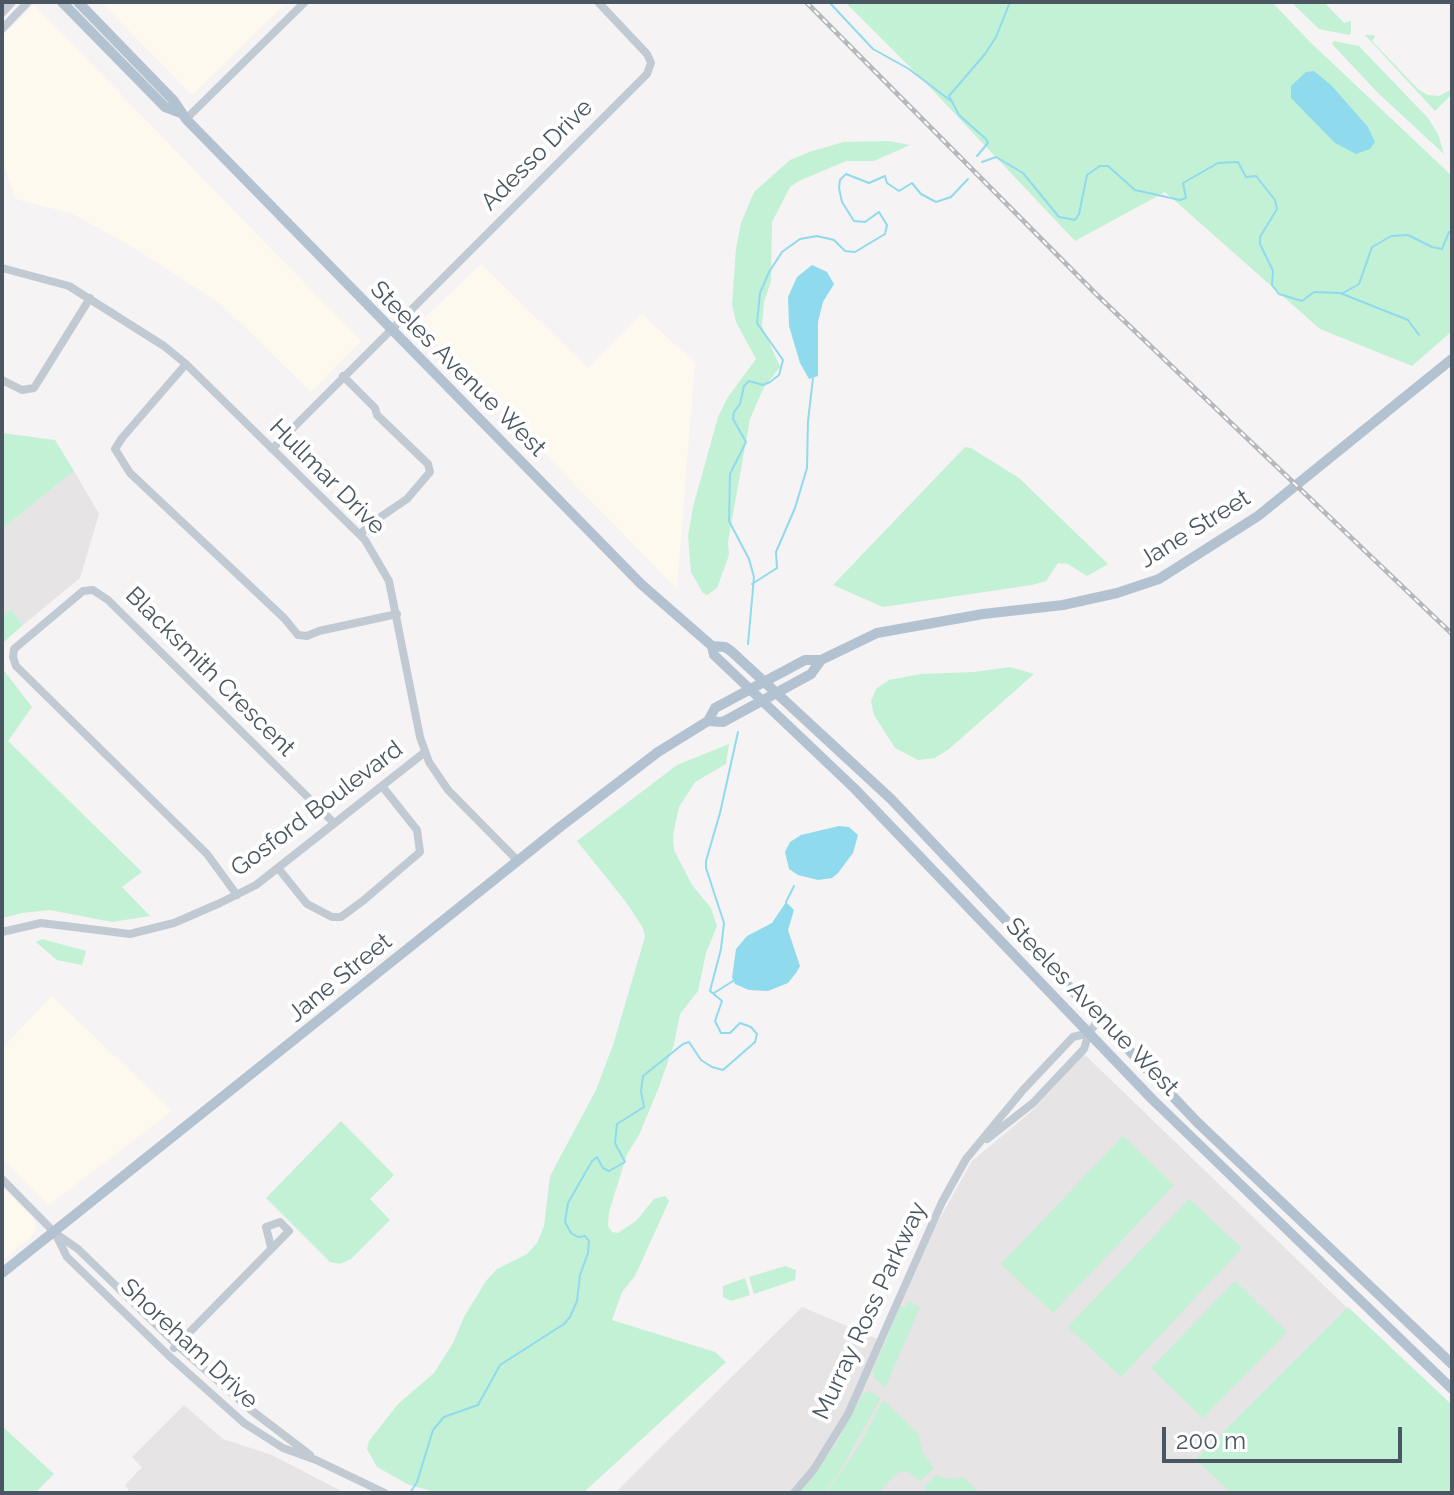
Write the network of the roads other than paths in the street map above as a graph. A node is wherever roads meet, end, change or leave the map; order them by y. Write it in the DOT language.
graph roads {
  1 [pos="12,2"];
  2 [pos="28,2"];
  3 [pos="62,2"];
  4 [pos="78,2"];
  5 [pos="305,2"];
  6 [pos="598,2"];
  7 [pos="2,13"];
  8 [pos="2,29"];
  9 [pos="110,42"];
  10 [pos="183,116"];
  11 [pos="2,268"];
  12 [pos="90,298"];
  13 [pos="390,330"];
  14 [pos="1452,359"];
  15 [pos="186,364"];
  16 [pos="343,376"];
  17 [pos="2,380"];
  18 [pos="272,449"];
  19 [pos="360,534"];
  20 [pos="397,614"];
  21 [pos="712,646"];
  22 [pos="821,660"];
  23 [pos="765,682"];
  24 [pos="751,690"];
  25 [pos="777,693"];
  26 [pos="762,700"];
  27 [pos="708,721"];
  28 [pos="425,752"];
  29 [pos="382,786"];
  30 [pos="334,823"];
  31 [pos="518,861"];
  32 [pos="278,868"];
  33 [pos="237,895"];
  34 [pos="986,902"];
  35 [pos="974,914"];
  36 [pos="2,932"];
  37 [pos="1099,1019"];
  38 [pos="1089,1033"];
  39 [pos="979,1145"];
  40 [pos="2,1179"];
  41 [pos="55,1233"];
  42 [pos="271,1247"];
  43 [pos="2,1273"];
  44 [pos="177,1345"];
  45 [pos="168,1355"];
  46 [pos="1452,1364"];
  47 [pos="1452,1389"];
  48 [pos="316,1460"];
  49 [pos="385,1493"];
  50 [pos="794,1493"];
  1 -- 7 [label="street"];
  2 -- 8 [label="street"];
  3 -- 9 [label="main road, Steeles Avenue West"];
  4 -- 9 [label="main road, Steeles Avenue West"];
  5 -- 10 [label="street"];
  6 -- 13 [label="street, Adesso Drive"];
  9 -- 10 [label="main road, Steeles Avenue West"];
  10 -- 13 [label="main road, Steeles Avenue West"];
  11 -- 12 [label="street, Hullmar Drive"];
  12 -- 15 [label="street, Hullmar Drive"];
  12 -- 17 [label="street"];
  13 -- 16 [label="street, Adesso Drive"];
  13 -- 21 [label="main road, Steeles Avenue West"];
  14 -- 22 [label="main road, Jane Street"];
  15 -- 18 [label="street, Hullmar Drive"];
  15 -- 20 [label="street"];
  16 -- 18 [label="street, Adesso Drive"];
  16 -- 19 [label="street"];
  18 -- 19 [label="street, Hullmar Drive"];
  19 -- 20 [label="street, Hullmar Drive"];
  20 -- 28 [label="street, Hullmar Drive"];
  21 -- 23 [label="main road, Steeles Avenue West"];
  21 -- 24 [label="main road, Steeles Avenue West"];
  22 -- 23 [label="main road, Jane Street"];
  22 -- 25 [label="main road, Jane Street"];
  23 -- 24 [label="main road, Jane Street"];
  23 -- 25 [label="main road, Steeles Avenue West"];
  24 -- 26 [label="main road, Steeles Avenue West"];
  24 -- 27 [label="main road, Jane Street"];
  25 -- 26 [label="main road, Jane Street"];
  25 -- 34 [label="main road, Steeles Avenue West"];
  26 -- 27 [label="main road, Jane Street"];
  26 -- 35 [label="main road, Steeles Avenue West"];
  27 -- 31 [label="main road, Jane Street"];
  28 -- 29 [label="street, Gosford Boulevard"];
  28 -- 31 [label="street, Hullmar Drive"];
  29 -- 30 [label="street, Gosford Boulevard"];
  29 -- 32 [label="street"];
  30 -- 32 [label="street, Gosford Boulevard"];
  30 -- 33 [label="street, Blacksmith Crescent"];
  31 -- 41 [label="main road, Jane Street"];
  32 -- 33 [label="street, Gosford Boulevard"];
  33 -- 36 [label="street, Gosford Boulevard"];
  34 -- 35 [label="main road"];
  34 -- 37 [label="main road, Steeles Avenue West"];
  35 -- 38 [label="main road, Steeles Avenue West"];
  37 -- 38 [label="street, Murray Ross Parkway"];
  37 -- 46 [label="main road, Steeles Avenue West"];
  38 -- 39 [label="street, Murray Ross Parkway"];
  38 -- 39 [label="street, Murray Ross Parkway"];
  38 -- 47 [label="main road, Steeles Avenue West"];
  39 -- 50 [label="street, Murray Ross Parkway"];
  40 -- 41 [label="street, Shoreham Drive"];
  41 -- 43 [label="main road, Jane Street"];
  41 -- 44 [label="street, Shoreham Drive"];
  41 -- 45 [label="street, Shoreham Drive"];
  42 -- 44 [label="street"];
  44 -- 45 [label="street"];
  44 -- 48 [label="street, Shoreham Drive"];
  45 -- 48 [label="street, Shoreham Drive"];
  48 -- 49 [label="street, Shoreham Drive"];
}
